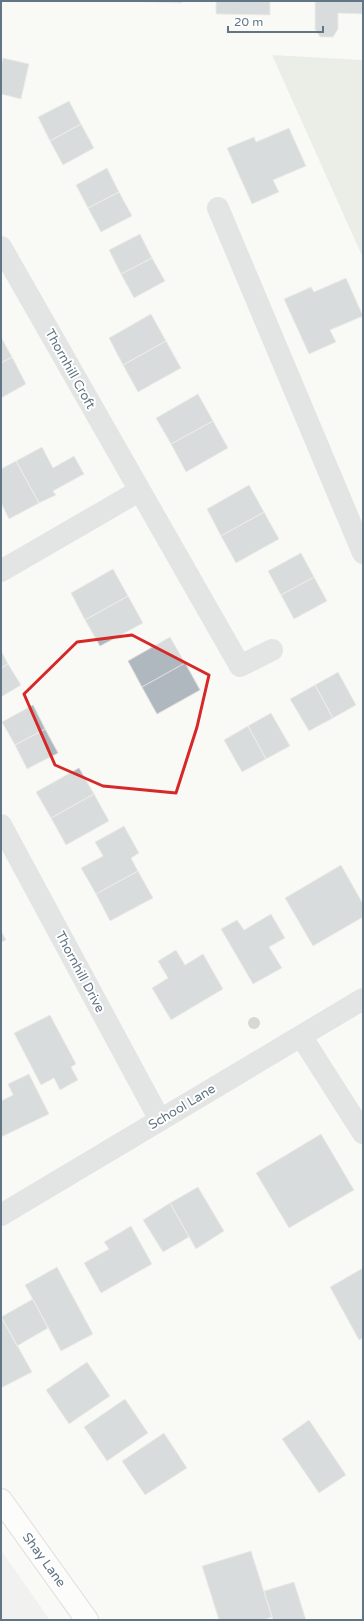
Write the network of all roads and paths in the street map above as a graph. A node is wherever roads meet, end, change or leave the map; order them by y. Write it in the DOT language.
graph roads {
  1 [pos="218,208"];
  2 [pos="1,247"];
  3 [pos="139,491"];
  4 [pos="363,553"];
  5 [pos="1,571"];
  6 [pos="272,650"];
  7 [pos="1,825"];
  8 [pos="363,999"];
  9 [pos="302,1036"];
  10 [pos="160,1120"];
  11 [pos="363,1134"];
  12 [pos="1,1214"];
  13 [pos="1,1500"];
  14 [pos="87,1620"];
  1 -- 4 [label="street"];
  2 -- 3 [label="street, Thornhill Croft"];
  3 -- 5 [label="street"];
  3 -- 6 [label="street, Thornhill Croft"];
  7 -- 10 [label="street, Thornhill Drive"];
  8 -- 9 [label="street, School Lane"];
  9 -- 10 [label="street, School Lane"];
  9 -- 11 [label="street"];
  10 -- 12 [label="street, School Lane"];
  13 -- 14 [label="main road, Shay Lane"];
}
